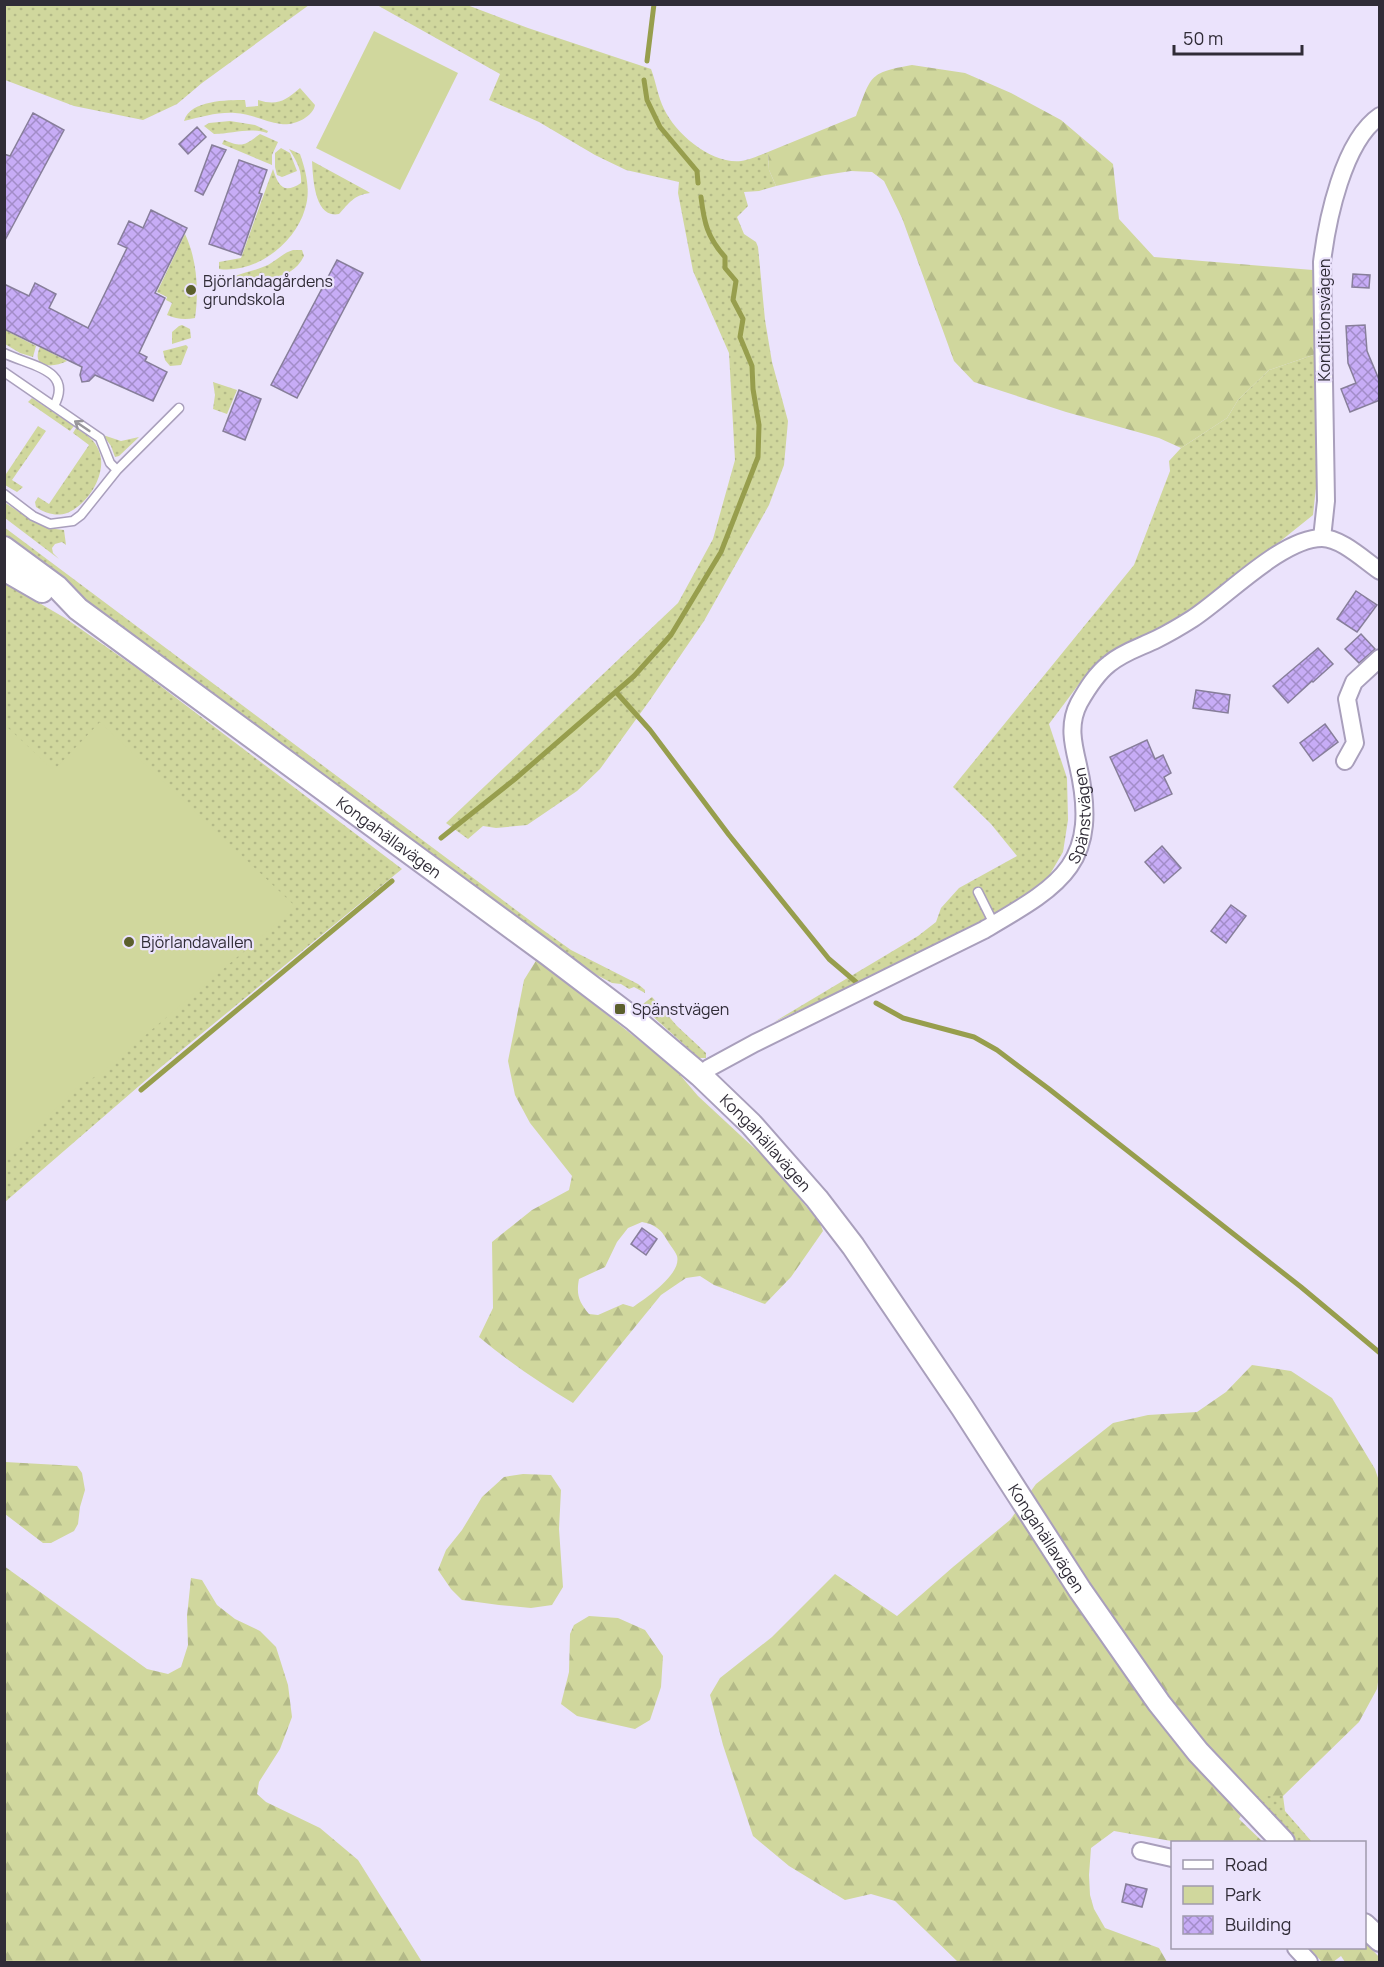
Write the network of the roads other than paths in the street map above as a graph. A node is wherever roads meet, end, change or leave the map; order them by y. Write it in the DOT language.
graph roads {
  1 [pos="1380,116"];
  2 [pos="4,353"];
  3 [pos="4,372"];
  4 [pos="54,406"];
  5 [pos="179,408"];
  6 [pos="117,470"];
  7 [pos="4,494"];
  8 [pos="1322,538"];
  9 [pos="4,548"];
  10 [pos="4,569"];
  11 [pos="1380,571"];
  12 [pos="78,609"];
  13 [pos="1380,658"];
  14 [pos="1345,761"];
  15 [pos="978,892"];
  16 [pos="994,924"];
  17 [pos="700,1076"];
  18 [pos="1282,1841"];
  19 [pos="1141,1851"];
  20 [pos="1171,1858"];
  21 [pos="1366,1926"];
  22 [pos="1380,1940"];
  23 [pos="1298,1949"];
  24 [pos="1309,1962"];
  1 -- 8 [label="street, Konditionsvägen"];
  2 -- 4 [label="lane"];
  3 -- 4 [label="lane"];
  6 -- 4 [label="lane, one-way"];
  5 -- 6 [label="lane"];
  6 -- 7 [label="lane"];
  8 -- 11 [label="street"];
  8 -- 16 [label="street, Spänstvägen"];
  9 -- 12 [label="street, Kongahällavägen"];
  10 -- 12 [label="street, Kongahällavägen"];
  12 -- 17 [label="street, Kongahällavägen"];
  13 -- 14 [label="street"];
  15 -- 16 [label="lane"];
  16 -- 17 [label="street, Spänstvägen"];
  17 -- 18 [label="street, Kongahällavägen"];
  19 -- 20 [label="street"];
  21 -- 22 [label="street"];
  23 -- 24 [label="street"];
}
